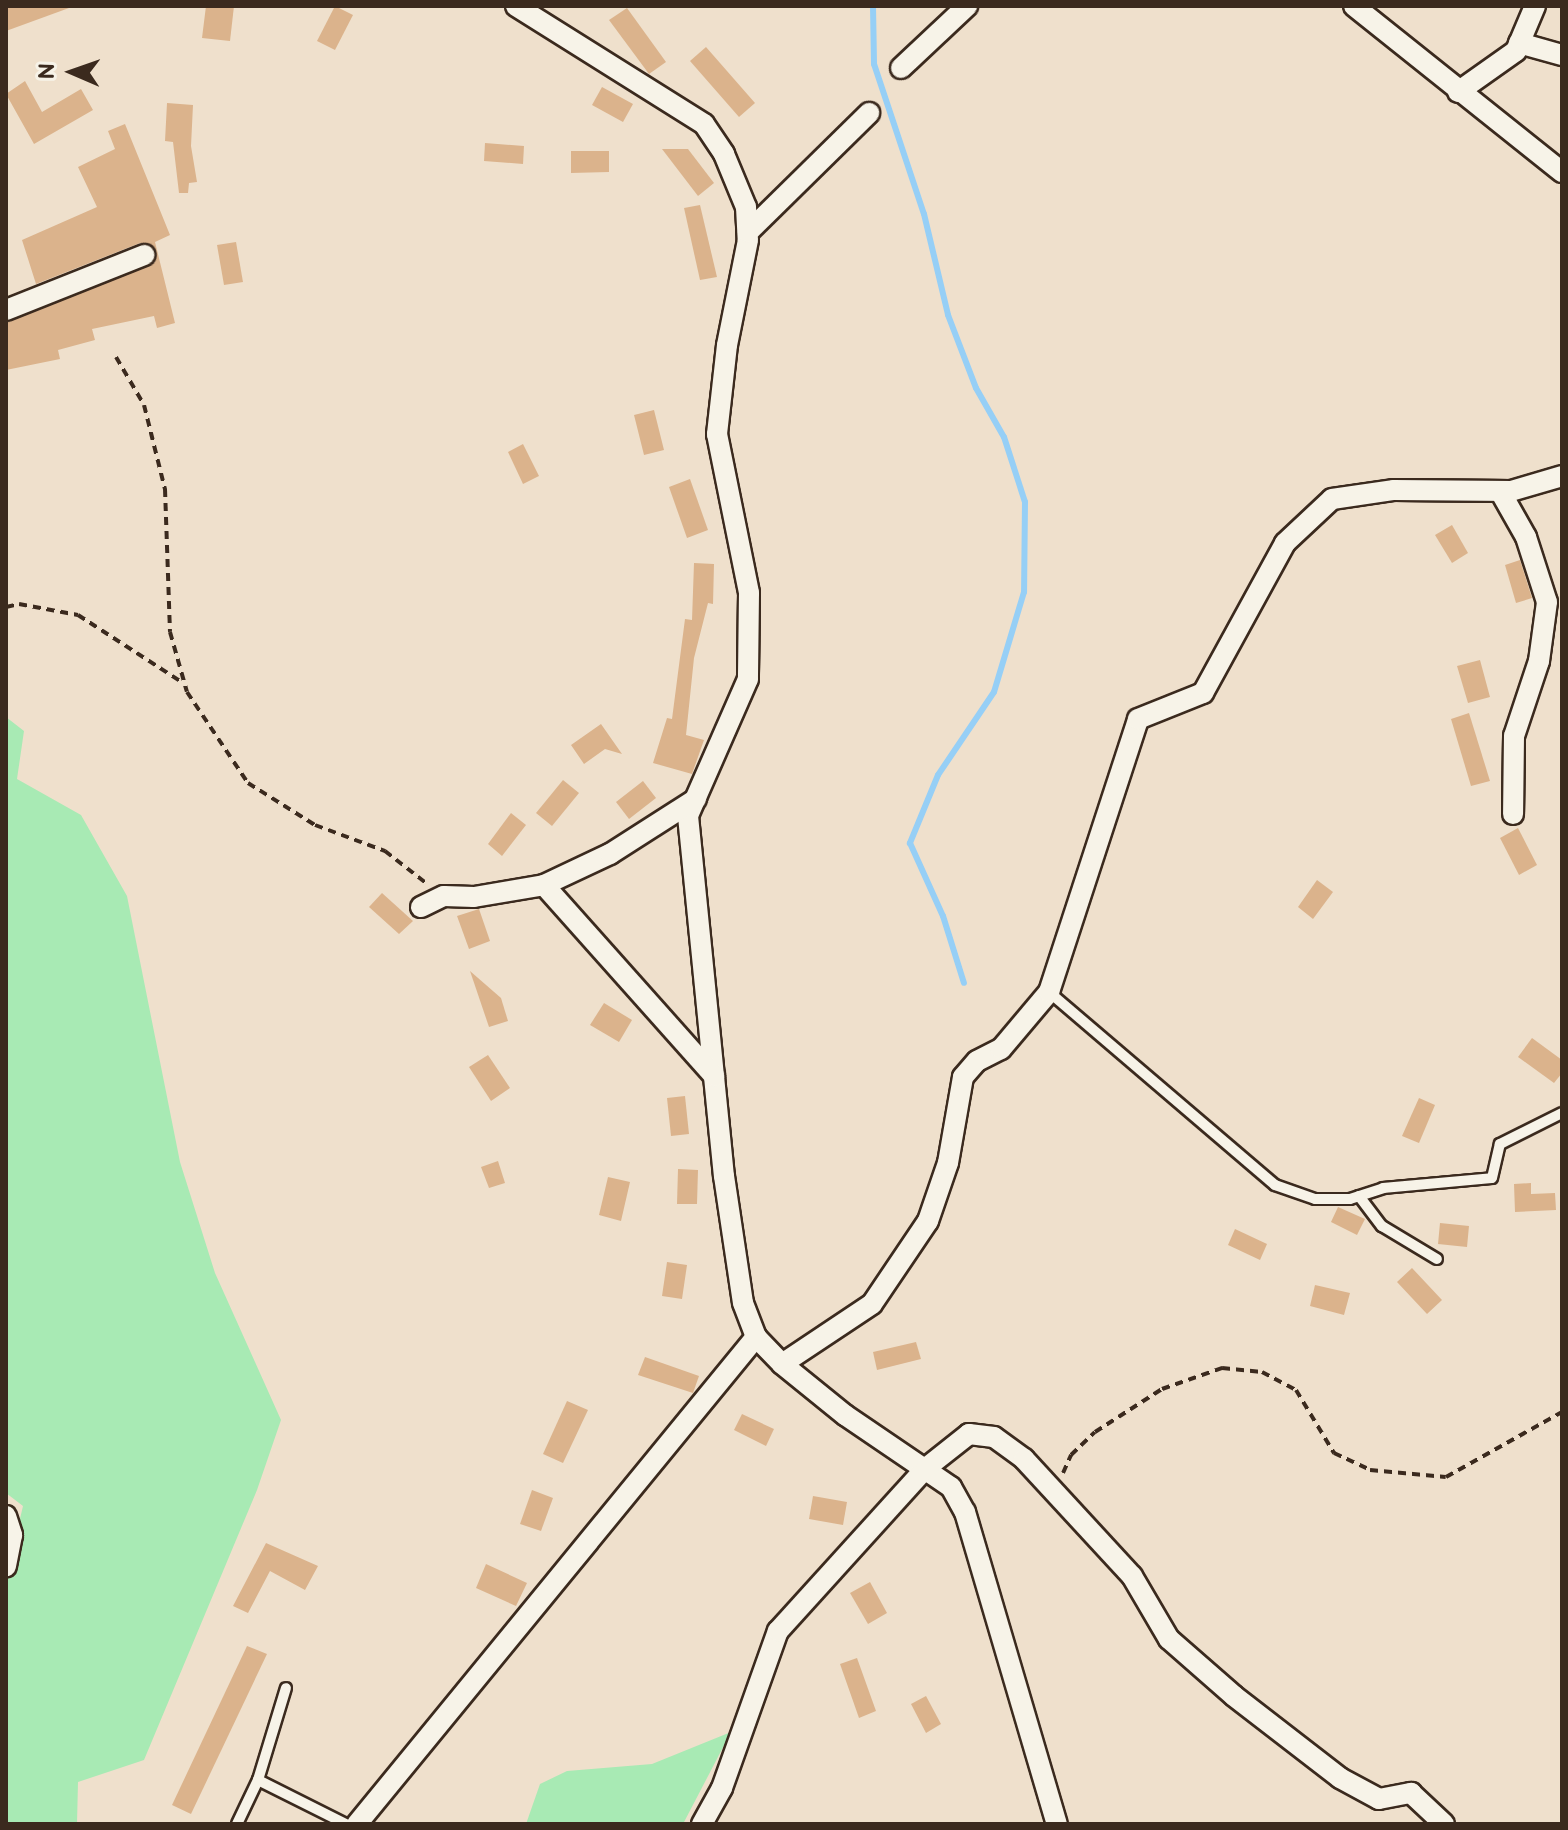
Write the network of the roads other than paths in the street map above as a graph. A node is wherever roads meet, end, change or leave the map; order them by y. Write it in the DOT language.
graph roads {
  1 [pos="516,6"];
  2 [pos="967,6"];
  3 [pos="1354,6"];
  4 [pos="1535,6"];
  5 [pos="1519,43"];
  6 [pos="1562,55"];
  7 [pos="901,68"];
  8 [pos="1458,92"];
  9 [pos="869,113"];
  10 [pos="1562,172"];
  11 [pos="748,232"];
  12 [pos="144,255"];
  13 [pos="6,310"];
  14 [pos="1562,476"];
  15 [pos="1500,491"];
  16 [pos="696,799"];
  17 [pos="1513,814"];
  18 [pos="544,885"];
  19 [pos="421,907"];
  20 [pos="1049,992"];
  21 [pos="714,1076"];
  22 [pos="1562,1113"];
  23 [pos="1359,1196"];
  24 [pos="1437,1259"];
  25 [pos="756,1337"];
  26 [pos="782,1364"];
  27 [pos="926,1468"];
  28 [pos="6,1516"];
  29 [pos="6,1566"];
  30 [pos="286,1688"];
  31 [pos="258,1780"];
  32 [pos="237,1824"];
  33 [pos="346,1824"];
  34 [pos="357,1824"];
  35 [pos="702,1824"];
  36 [pos="1057,1824"];
  37 [pos="1444,1824"];
  1 -- 11 [label="street"];
  2 -- 7 [label="street"];
  3 -- 8 [label="street"];
  4 -- 5 [label="street"];
  5 -- 6 [label="street"];
  5 -- 8 [label="street"];
  8 -- 10 [label="street"];
  9 -- 11 [label="street"];
  11 -- 16 [label="street"];
  12 -- 13 [label="street"];
  14 -- 15 [label="street"];
  15 -- 17 [label="street"];
  15 -- 20 [label="street"];
  16 -- 18 [label="street"];
  16 -- 21 [label="street"];
  18 -- 19 [label="street"];
  18 -- 21 [label="street"];
  20 -- 23 [label="lane"];
  20 -- 26 [label="street"];
  21 -- 25 [label="street"];
  22 -- 23 [label="lane"];
  23 -- 24 [label="lane"];
  25 -- 26 [label="street"];
  25 -- 34 [label="street"];
  26 -- 27 [label="street"];
  27 -- 35 [label="street"];
  27 -- 36 [label="street"];
  27 -- 37 [label="street"];
  28 -- 29 [label="street"];
  30 -- 31 [label="lane"];
  31 -- 32 [label="lane"];
  31 -- 33 [label="lane"];
}
